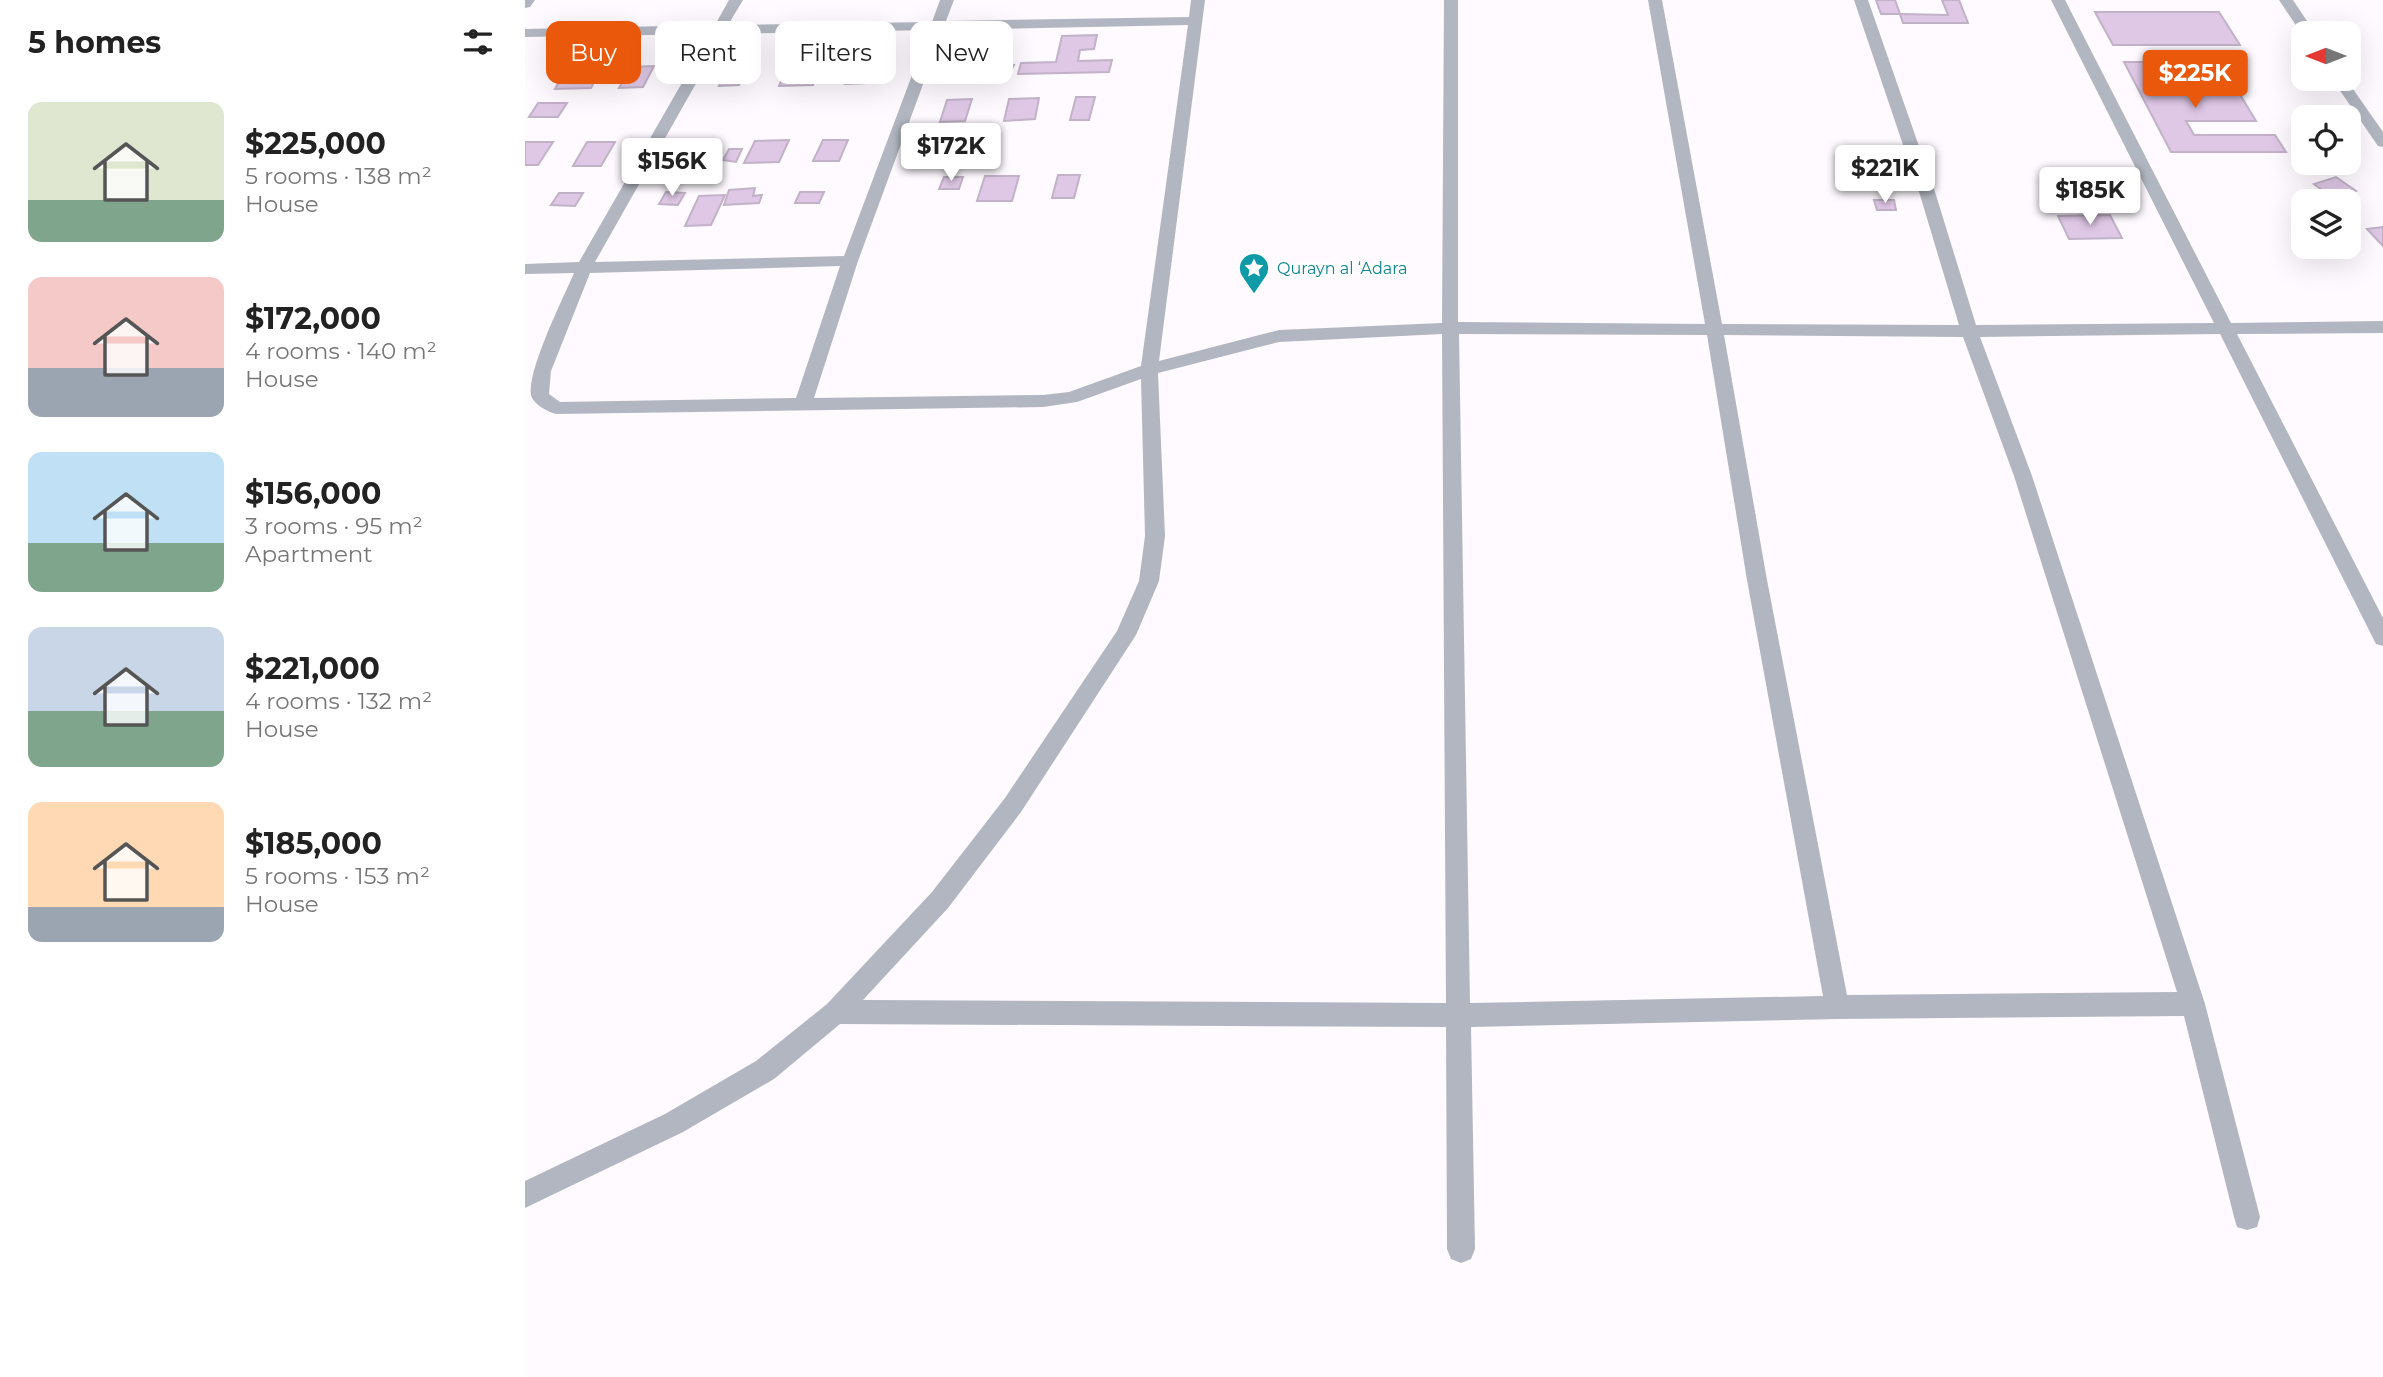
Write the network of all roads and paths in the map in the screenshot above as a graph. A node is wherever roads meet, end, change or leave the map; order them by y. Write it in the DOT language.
graph roads {
  1 [pos="528,0"];
  2 [pos="736,0"];
  3 [pos="947,0"];
  4 [pos="1198,0"];
  5 [pos="1451,0"];
  6 [pos="1655,0"];
  7 [pos="1861,0"];
  8 [pos="2058,0"];
  9 [pos="2286,0"];
  10 [pos="525,4"];
  11 [pos="724,21"];
  12 [pos="939,21"];
  13 [pos="1194,21"];
  14 [pos="2300,21"];
  15 [pos="1013,24"];
  16 [pos="910,26"];
  17 [pos="761,28"];
  18 [pos="655,30"];
  19 [pos="525,33"];
  20 [pos="689,84"];
  21 [pos="916,84"];
  22 [pos="2347,91"];
  23 [pos="2383,143"];
  24 [pos="850,261"];
  25 [pos="584,268"];
  26 [pos="525,269"];
  27 [pos="2223,327"];
  28 [pos="2383,327"];
  29 [pos="1450,328"];
  30 [pos="1714,328"];
  31 [pos="1969,331"];
  32 [pos="1149,369"];
  33 [pos="802,406"];
  34 [pos="2383,638"];
  35 [pos="2193,1004"];
  36 [pos="1837,1007"];
  37 [pos="836,1012"];
  38 [pos="1458,1015"];
  39 [pos="525,1195"];
  40 [pos="2247,1217"];
  41 [pos="1461,1249"];
  1 -- 10 [label="street"];
  2 -- 11 [label="street"];
  3 -- 12 [label="street"];
  4 -- 13 [label="street"];
  5 -- 29 [label="street"];
  6 -- 30 [label="street"];
  7 -- 31 [label="street"];
  8 -- 27 [label="street"];
  9 -- 14 [label="street"];
  13 -- 15 [label="street"];
  13 -- 32 [label="street"];
  16 -- 17 [label="street"];
  18 -- 19 [label="street"];
  20 -- 25 [label="street"];
  21 -- 24 [label="street"];
  22 -- 23 [label="street"];
  24 -- 25 [label="street"];
  24 -- 33 [label="street"];
  25 -- 26 [label="street"];
  25 -- 33 [label="street"];
  27 -- 28 [label="street"];
  27 -- 31 [label="street"];
  27 -- 34 [label="street"];
  29 -- 30 [label="street"];
  29 -- 32 [label="street"];
  29 -- 38 [label="street"];
  30 -- 31 [label="street"];
  30 -- 36 [label="street"];
  31 -- 35 [label="street"];
  32 -- 33 [label="street"];
  32 -- 37 [label="street"];
  35 -- 36 [label="street"];
  35 -- 40 [label="street"];
  36 -- 38 [label="street"];
  37 -- 38 [label="street"];
  37 -- 39 [label="street"];
  38 -- 41 [label="street"];
}
